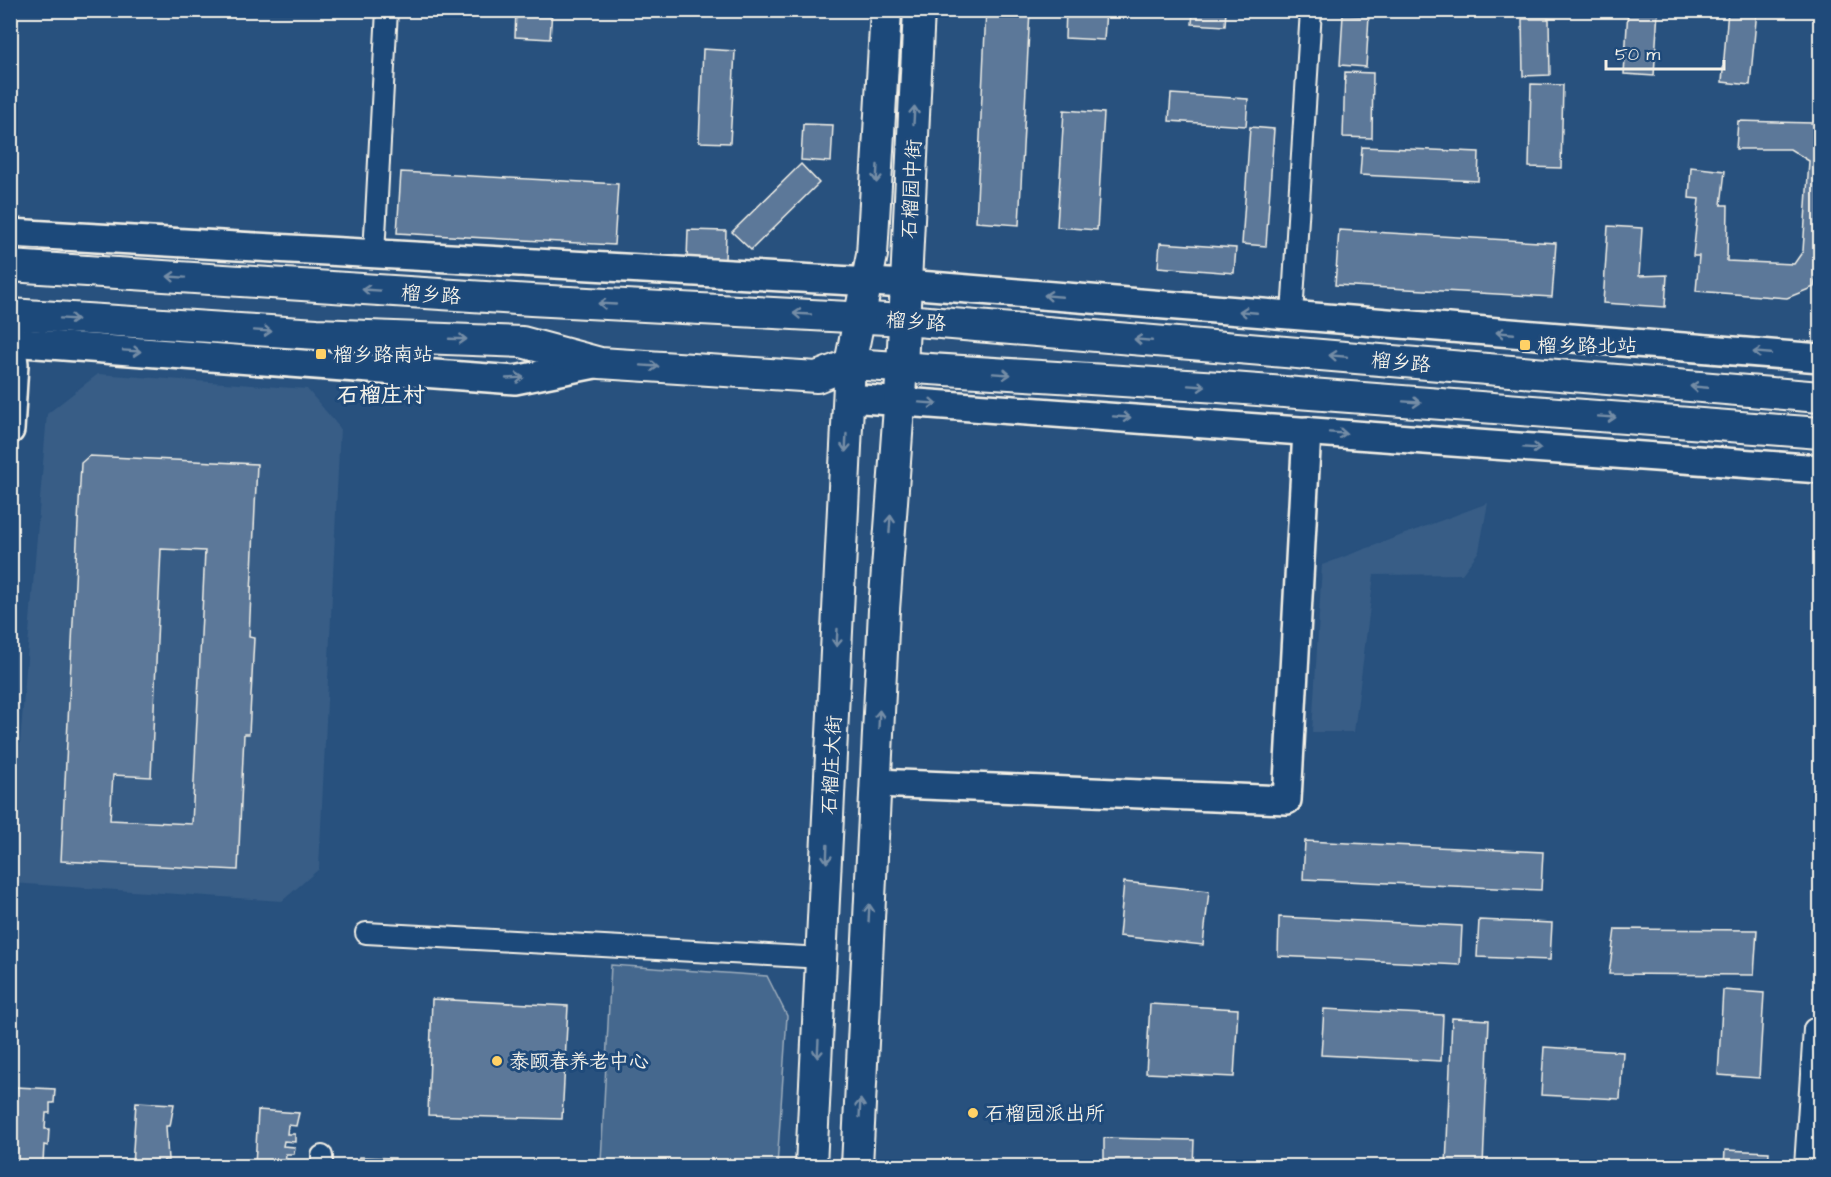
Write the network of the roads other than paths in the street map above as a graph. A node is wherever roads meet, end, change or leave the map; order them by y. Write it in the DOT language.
graph roads {
  1 [pos="387,10"];
  2 [pos="886,10"];
  3 [pos="919,10"];
  4 [pos="1311,10"];
  5 [pos="10,233"];
  6 [pos="374,254"];
  7 [pos="10,267"];
  8 [pos="866,282"];
  9 [pos="906,284"];
  10 [pos="1292,315"];
  11 [pos="861,317"];
  12 [pos="904,320"];
  13 [pos="11,332"];
  14 [pos="1821,358"];
  15 [pos="850,364"];
  16 [pos="902,367"];
  17 [pos="1821,397"];
  18 [pos="849,398"];
  19 [pos="899,401"];
  20 [pos="10,430"];
  21 [pos="1307,431"];
  22 [pos="1821,433"];
  23 [pos="1821,469"];
  24 [pos="876,783"];
  25 [pos="366,933"];
  26 [pos="823,958"];
  27 [pos="1814,1029"];
  28 [pos="812,1167"];
  29 [pos="857,1167"];
  30 [pos="1805,1167"];
  1 -- 6 [label="street"];
  2 -- 8 [label="main road, 石榴园中街, one-way"];
  9 -- 3 [label="main road, 石榴园中街, one-way"];
  4 -- 10 [label="street"];
  5 -- 6 [label="street, 榴乡路"];
  6 -- 8 [label="street, 榴乡路"];
  11 -- 7 [label="main road, 榴乡路, one-way"];
  8 -- 9 [label="street, 榴乡路"];
  8 -- 11 [label="main road, 石榴园中街"];
  10 -- 9 [label="street, 榴乡路, one-way"];
  9 -- 12 [label="main road, 石榴园中街"];
  14 -- 10 [label="street, 榴乡路, one-way"];
  11 -- 12 [label="main road, 榴乡路"];
  11 -- 15 [label="main road, 石榴园中街"];
  12 -- 16 [label="main road, 石榴园中街"];
  17 -- 12 [label="main road, 榴乡路, one-way"];
  13 -- 15 [label="main road, 榴乡路, one-way"];
  13 -- 20 [label="street"];
  15 -- 16 [label="main road, 榴乡路"];
  15 -- 18 [label="main road, 石榴庄大街"];
  16 -- 19 [label="main road"];
  16 -- 22 [label="main road, 榴乡路, one-way"];
  18 -- 19 [label="street"];
  18 -- 26 [label="main road, 石榴庄大街, one-way"];
  19 -- 21 [label="street, one-way"];
  24 -- 19 [label="main road, one-way"];
  21 -- 23 [label="street, one-way"];
  21 -- 24 [label="street"];
  29 -- 24 [label="main road, one-way"];
  25 -- 26 [label="street"];
  26 -- 28 [label="main road, 石榴庄大街, one-way"];
  27 -- 30 [label="street"];
}
